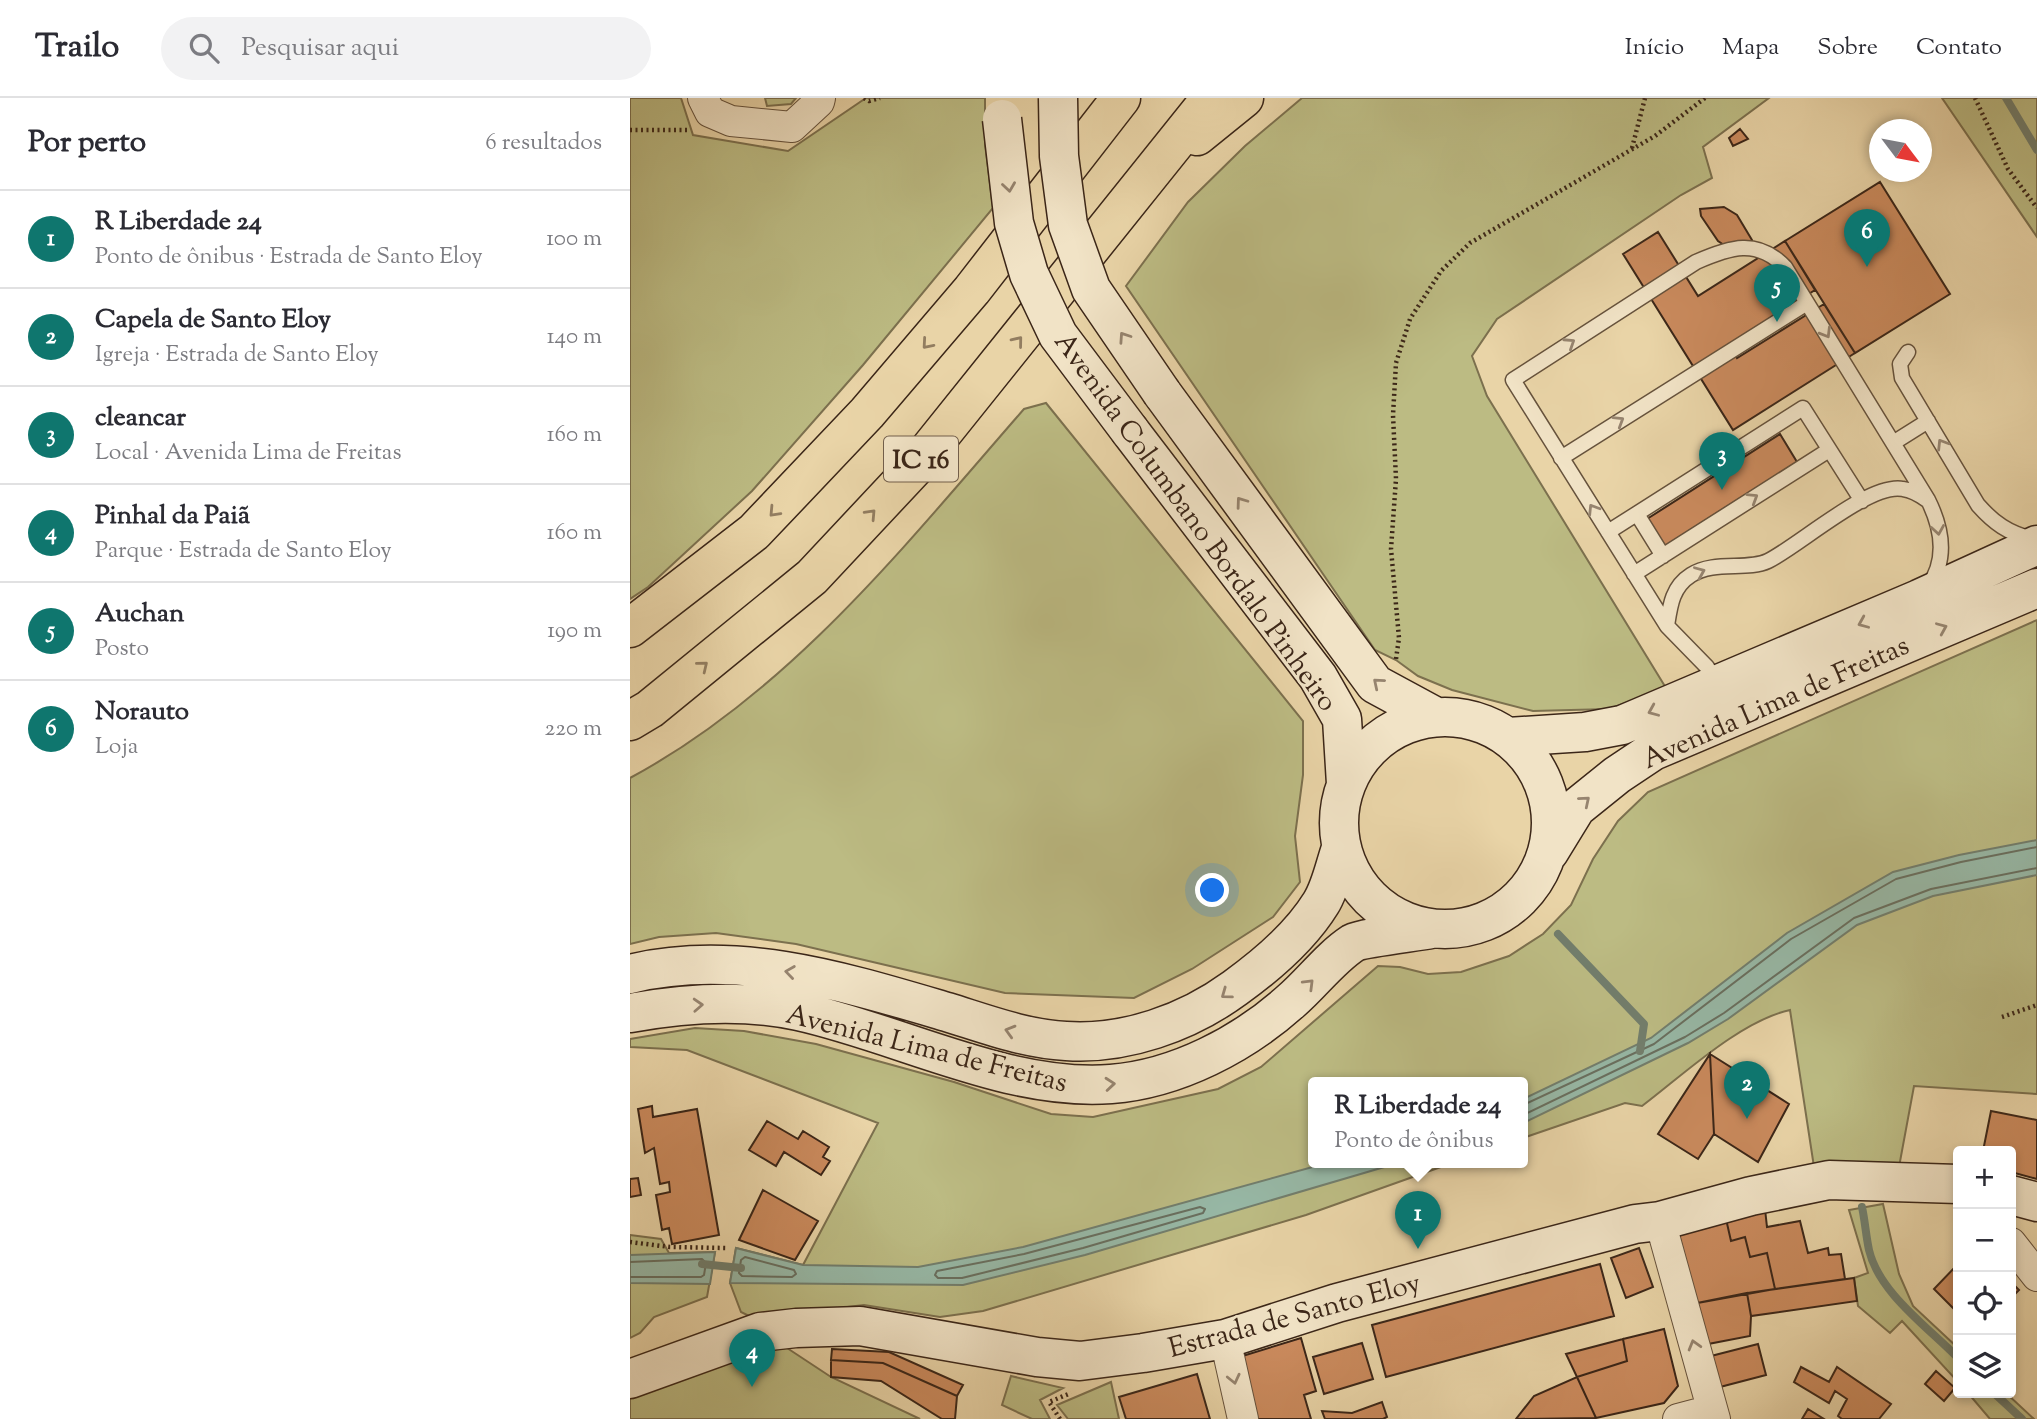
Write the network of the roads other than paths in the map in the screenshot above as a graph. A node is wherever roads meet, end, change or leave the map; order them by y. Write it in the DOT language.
graph roads {
  1 [pos="820,98"];
  2 [pos="1058,98"];
  3 [pos="1121,98"];
  4 [pos="1211,98"];
  5 [pos="1244,98"];
  6 [pos="1004,109"];
  7 [pos="715,111"];
  8 [pos="1154,171"];
  9 [pos="1807,303"];
  10 [pos="1908,352"];
  11 [pos="1928,421"];
  12 [pos="1892,443"];
  13 [pos="1829,450"];
  14 [pos="1561,458"];
  15 [pos="1928,500"];
  16 [pos="1862,501"];
  17 [pos="1637,514"];
  18 [pos="1608,532"];
  19 [pos="2037,540"];
  20 [pos="2037,545"];
  21 [pos="1663,555"];
  22 [pos="1634,574"];
  23 [pos="2037,588"];
  24 [pos="1919,599"];
  25 [pos="1667,626"];
  26 [pos="630,628"];
  27 [pos="1718,684"];
  28 [pos="1436,717"];
  29 [pos="630,721"];
  30 [pos="1508,737"];
  31 [pos="1346,784"];
  32 [pos="1341,848"];
  33 [pos="1546,857"];
  34 [pos="1431,929"];
  35 [pos="630,974"];
  36 [pos="630,1013"];
  37 [pos="1953,1184"];
  38 [pos="2016,1196"];
  39 [pos="2037,1202"];
  40 [pos="1660,1221"];
  41 [pos="2016,1249"];
  42 [pos="2037,1276"];
  43 [pos="1225,1339"];
  44 [pos="630,1379"];
  45 [pos="1721,1416"];
  46 [pos="1243,1419"];
  47 [pos="1678,1419"];
  1 -- 7 [label="street"];
  28 -- 2 [label="main road, Avenida Columbano Bordalo Pinheiro, one-way, bridge"];
  3 -- 26 [label="highway, IC 16, one-way"];
  4 -- 8 [label="highway, IC 16"];
  5 -- 8 [label="highway"];
  6 -- 31 [label="main road, Avenida Columbano Bordalo Pinheiro, one-way, bridge"];
  29 -- 8 [label="highway, IC 16, one-way"];
  9 -- 12 [label="lane, one-way"];
  14 -- 9 [label="lane, one-way"];
  14 -- 9 [label="lane, one-way"];
  10 -- 11 [label="lane"];
  11 -- 12 [label="lane"];
  19 -- 11 [label="lane, one-way"];
  12 -- 15 [label="lane"];
  13 -- 16 [label="lane"];
  13 -- 17 [label="lane"];
  21 -- 13 [label="lane, one-way"];
  18 -- 14 [label="lane, one-way"];
  15 -- 16 [label="lane"];
  15 -- 24 [label="lane, one-way"];
  25 -- 16 [label="lane, one-way"];
  17 -- 18 [label="lane"];
  17 -- 21 [label="lane"];
  18 -- 22 [label="lane"];
  20 -- 24 [label="main road, Avenida Lima de Freitas"];
  21 -- 22 [label="lane"];
  22 -- 25 [label="lane"];
  33 -- 23 [label="main road, Avenida Lima de Freitas, one-way"];
  24 -- 27 [label="main road, Avenida Lima de Freitas, one-way"];
  25 -- 27 [label="lane"];
  27 -- 30 [label="main road, Avenida Lima de Freitas, one-way"];
  28 -- 30 [label="main road"];
  28 -- 31 [label="main road"];
  30 -- 33 [label="main road"];
  31 -- 32 [label="main road"];
  32 -- 34 [label="main road"];
  32 -- 35 [label="main road, Avenida Lima de Freitas, one-way"];
  33 -- 34 [label="main road"];
  36 -- 34 [label="main road, Avenida Lima de Freitas, one-way"];
  37 -- 40 [label="main road, Estrada de Santo Eloy"];
  38 -- 39 [label="main road"];
  40 -- 43 [label="main road, Estrada de Santo Eloy"];
  45 -- 40 [label="street, one-way"];
  41 -- 42 [label="street"];
  43 -- 44 [label="main road, Estrada de Santo Eloy"];
  43 -- 46 [label="street, one-way"];
  45 -- 47 [label="street"];
}
